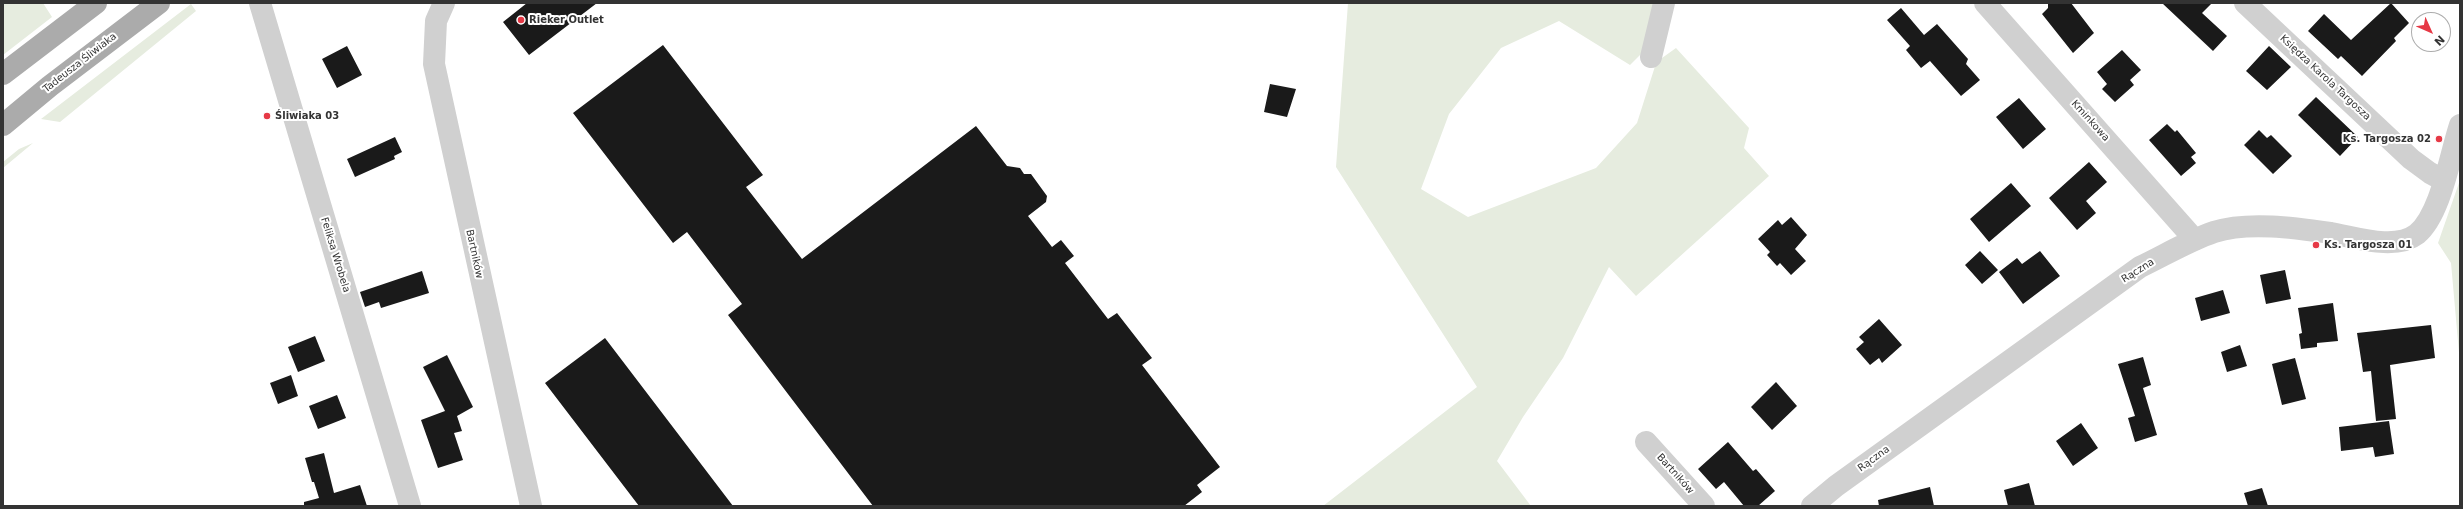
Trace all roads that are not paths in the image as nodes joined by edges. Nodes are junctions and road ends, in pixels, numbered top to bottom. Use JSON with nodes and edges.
{"nodes":[{"id":1,"x":96,"y":3,"type":"edge"},
{"id":2,"x":159,"y":3,"type":"edge"},
{"id":3,"x":260,"y":3,"type":"edge"},
{"id":4,"x":444,"y":3,"type":"edge"},
{"id":5,"x":1664,"y":3,"type":"edge"},
{"id":6,"x":1985,"y":3,"type":"edge"},
{"id":7,"x":2245,"y":3,"type":"edge"},
{"id":8,"x":1651,"y":57,"type":"dead end"},
{"id":9,"x":3,"y":74,"type":"edge"},
{"id":10,"x":3,"y":125,"type":"edge"},
{"id":11,"x":2459,"y":130,"type":"edge"},
{"id":12,"x":2443,"y":180,"type":"junction"},
{"id":13,"x":2195,"y":240,"type":"junction"},
{"id":14,"x":1646,"y":442,"type":"dead end"},
{"id":15,"x":410,"y":506,"type":"edge"},
{"id":16,"x":530,"y":506,"type":"edge"},
{"id":17,"x":1704,"y":506,"type":"edge"},
{"id":18,"x":1812,"y":506,"type":"edge"}],
"edges":[{"from":1,"to":9,"type":"main road"},
{"from":2,"to":10,"type":"main road","name":"Tadeusza Śliwiaka"},
{"from":3,"to":15,"type":"street","name":"Feliksa Wrobela"},
{"from":4,"to":16,"type":"street","name":"Bartników"},
{"from":5,"to":8,"type":"street"},
{"from":6,"to":13,"type":"street","name":"Kminkowa"},
{"from":7,"to":12,"type":"street","name":"Księdza Karola Targosza"},
{"from":11,"to":12,"type":"street","name":"Rączna"},
{"from":12,"to":13,"type":"street","name":"Rączna"},
{"from":13,"to":18,"type":"street","name":"Rączna"},
{"from":14,"to":17,"type":"street","name":"Bartników"}]}
